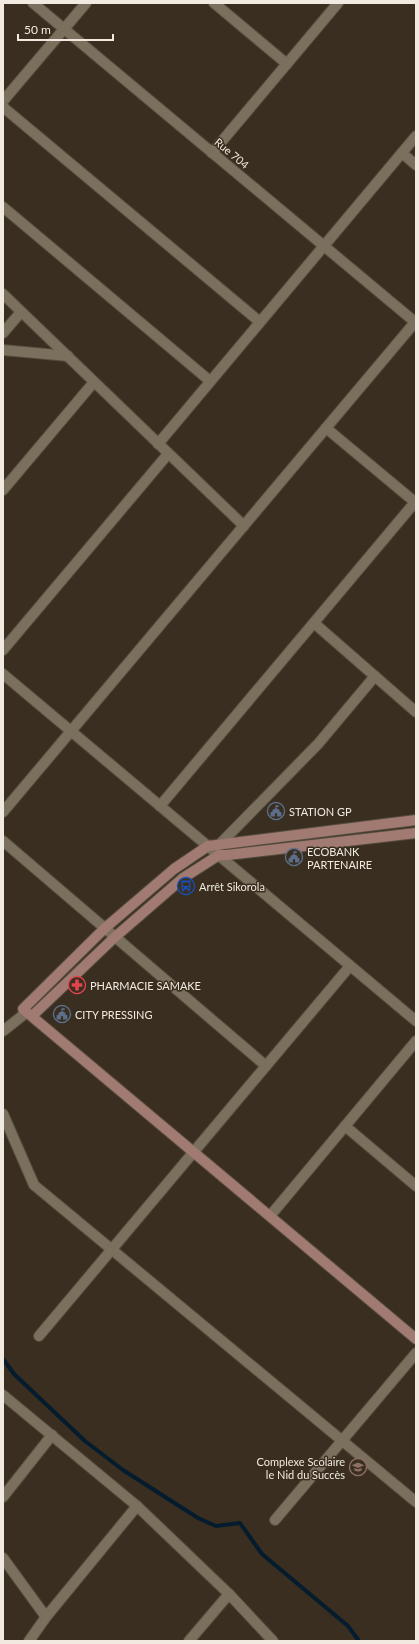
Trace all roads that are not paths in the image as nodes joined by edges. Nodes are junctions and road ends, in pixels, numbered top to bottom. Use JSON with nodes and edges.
{"nodes":[{"id":1,"x":33,"y":3,"type":"edge"},
{"id":2,"x":86,"y":3,"type":"edge"},
{"id":3,"x":214,"y":3,"type":"edge"},
{"id":4,"x":338,"y":3,"type":"edge"},
{"id":5,"x":64,"y":29,"type":"junction"},
{"id":6,"x":287,"y":64,"type":"junction"},
{"id":7,"x":3,"y":102,"type":"edge"},
{"id":8,"x":3,"y":107,"type":"edge"},
{"id":9,"x":416,"y":136,"type":"edge"},
{"id":10,"x":212,"y":153,"type":"junction"},
{"id":11,"x":402,"y":153,"type":"junction"},
{"id":12,"x":416,"y":164,"type":"edge"},
{"id":13,"x":3,"y":207,"type":"edge"},
{"id":14,"x":324,"y":246,"type":"junction"},
{"id":15,"x":3,"y":294,"type":"edge"},
{"id":16,"x":21,"y":312,"type":"junction"},
{"id":17,"x":416,"y":321,"type":"edge"},
{"id":18,"x":260,"y":322,"type":"junction"},
{"id":19,"x":3,"y":333,"type":"edge"},
{"id":20,"x":3,"y":350,"type":"edge"},
{"id":21,"x":68,"y":356,"type":"junction"},
{"id":22,"x":210,"y":381,"type":"junction"},
{"id":23,"x":94,"y":382,"type":"junction"},
{"id":24,"x":326,"y":428,"type":"junction"},
{"id":25,"x":158,"y":444,"type":"junction"},
{"id":26,"x":168,"y":454,"type":"junction"},
{"id":27,"x":3,"y":490,"type":"edge"},
{"id":28,"x":416,"y":502,"type":"edge"},
{"id":29,"x":244,"y":526,"type":"junction"},
{"id":30,"x":314,"y":623,"type":"junction"},
{"id":31,"x":3,"y":650,"type":"edge"},
{"id":32,"x":3,"y":674,"type":"edge"},
{"id":33,"x":375,"y":676,"type":"junction"},
{"id":34,"x":416,"y":712,"type":"edge"},
{"id":35,"x":71,"y":731,"type":"junction"},
{"id":36,"x":160,"y":806,"type":"junction"},
{"id":37,"x":3,"y":812,"type":"edge"},
{"id":38,"x":412,"y":820,"type":"edge"},
{"id":39,"x":416,"y":828,"type":"edge"},
{"id":40,"x":416,"y":833,"type":"edge"},
{"id":41,"x":3,"y":840,"type":"edge"},
{"id":42,"x":215,"y":849,"type":"junction"},
{"id":43,"x":105,"y":928,"type":"junction"},
{"id":44,"x":115,"y":937,"type":"junction"},
{"id":45,"x":350,"y":966,"type":"junction"},
{"id":46,"x":28,"y":1012,"type":"junction"},
{"id":47,"x":416,"y":1021,"type":"edge"},
{"id":48,"x":3,"y":1031,"type":"edge"},
{"id":49,"x":416,"y":1041,"type":"edge"},
{"id":50,"x":266,"y":1066,"type":"junction"},
{"id":51,"x":3,"y":1114,"type":"edge"},
{"id":52,"x":345,"y":1126,"type":"junction"},
{"id":53,"x":194,"y":1152,"type":"junction"},
{"id":54,"x":416,"y":1186,"type":"edge"},
{"id":55,"x":270,"y":1216,"type":"junction"},
{"id":56,"x":112,"y":1250,"type":"junction"},
{"id":57,"x":39,"y":1336,"type":"dead end"},
{"id":58,"x":416,"y":1339,"type":"edge"},
{"id":59,"x":416,"y":1353,"type":"edge"},
{"id":60,"x":3,"y":1395,"type":"edge"},
{"id":61,"x":52,"y":1435,"type":"junction"},
{"id":62,"x":342,"y":1440,"type":"junction"},
{"id":63,"x":6,"y":1486,"type":"edge"},
{"id":64,"x":3,"y":1497,"type":"edge"},
{"id":65,"x":416,"y":1502,"type":"edge"},
{"id":66,"x":137,"y":1506,"type":"junction"},
{"id":67,"x":275,"y":1520,"type":"dead end"},
{"id":68,"x":3,"y":1558,"type":"edge"},
{"id":69,"x":229,"y":1594,"type":"junction"},
{"id":70,"x":46,"y":1618,"type":"junction"},
{"id":71,"x":29,"y":1641,"type":"edge"},
{"id":72,"x":189,"y":1641,"type":"edge"},
{"id":73,"x":273,"y":1641,"type":"edge"}],
"edges":[{"from":1,"to":5,"type":"street","name":"Rue 704"},
{"from":2,"to":5,"type":"street"},
{"from":3,"to":6,"type":"street"},
{"from":4,"to":6,"type":"street"},
{"from":5,"to":7,"type":"street"},
{"from":5,"to":10,"type":"street","name":"Rue 704"},
{"from":6,"to":10,"type":"street"},
{"from":8,"to":18,"type":"street"},
{"from":9,"to":11,"type":"street"},
{"from":10,"to":14,"type":"street","name":"Rue 704"},
{"from":11,"to":12,"type":"street"},
{"from":11,"to":14,"type":"street"},
{"from":13,"to":22,"type":"street"},
{"from":14,"to":17,"type":"street","name":"Rue 704"},
{"from":14,"to":18,"type":"street"},
{"from":15,"to":16,"type":"street"},
{"from":16,"to":19,"type":"street"},
{"from":16,"to":21,"type":"street"},
{"from":17,"to":24,"type":"street"},
{"from":18,"to":22,"type":"street"},
{"from":20,"to":21,"type":"street"},
{"from":21,"to":23,"type":"street"},
{"from":22,"to":25,"type":"street"},
{"from":23,"to":25,"type":"street"},
{"from":23,"to":27,"type":"street"},
{"from":24,"to":28,"type":"street"},
{"from":24,"to":29,"type":"street"},
{"from":25,"to":26,"type":"street"},
{"from":26,"to":29,"type":"street"},
{"from":26,"to":31,"type":"street"},
{"from":28,"to":30,"type":"street"},
{"from":29,"to":35,"type":"street"},
{"from":30,"to":33,"type":"street"},
{"from":30,"to":36,"type":"street"},
{"from":32,"to":35,"type":"street"},
{"from":33,"to":34,"type":"street"},
{"from":33,"to":42,"type":"street"},
{"from":35,"to":36,"type":"street"},
{"from":35,"to":37,"type":"street"},
{"from":36,"to":42,"type":"street"},
{"from":38,"to":39,"type":"street"},
{"from":38,"to":42,"type":"main road"},
{"from":40,"to":42,"type":"main road"},
{"from":41,"to":43,"type":"street"},
{"from":42,"to":43,"type":"main road"},
{"from":42,"to":44,"type":"main road"},
{"from":42,"to":45,"type":"street"},
{"from":43,"to":44,"type":"street"},
{"from":43,"to":46,"type":"main road"},
{"from":44,"to":46,"type":"main road"},
{"from":44,"to":50,"type":"street"},
{"from":45,"to":47,"type":"street"},
{"from":45,"to":50,"type":"street"},
{"from":46,"to":48,"type":"street"},
{"from":46,"to":53,"type":"main road"},
{"from":49,"to":52,"type":"street"},
{"from":50,"to":53,"type":"street"},
{"from":51,"to":56,"type":"street"},
{"from":52,"to":54,"type":"street"},
{"from":52,"to":55,"type":"street"},
{"from":53,"to":55,"type":"main road"},
{"from":53,"to":56,"type":"street"},
{"from":55,"to":58,"type":"main road"},
{"from":56,"to":57,"type":"street"},
{"from":56,"to":62,"type":"street"},
{"from":59,"to":62,"type":"street"},
{"from":60,"to":61,"type":"street"},
{"from":61,"to":63,"type":"street"},
{"from":61,"to":66,"type":"street"},
{"from":62,"to":65,"type":"street"},
{"from":62,"to":67,"type":"street"},
{"from":63,"to":64,"type":"street"},
{"from":66,"to":69,"type":"street"},
{"from":66,"to":70,"type":"street"},
{"from":68,"to":70,"type":"street"},
{"from":69,"to":72,"type":"street"},
{"from":69,"to":73,"type":"street"},
{"from":70,"to":71,"type":"street"}]}
